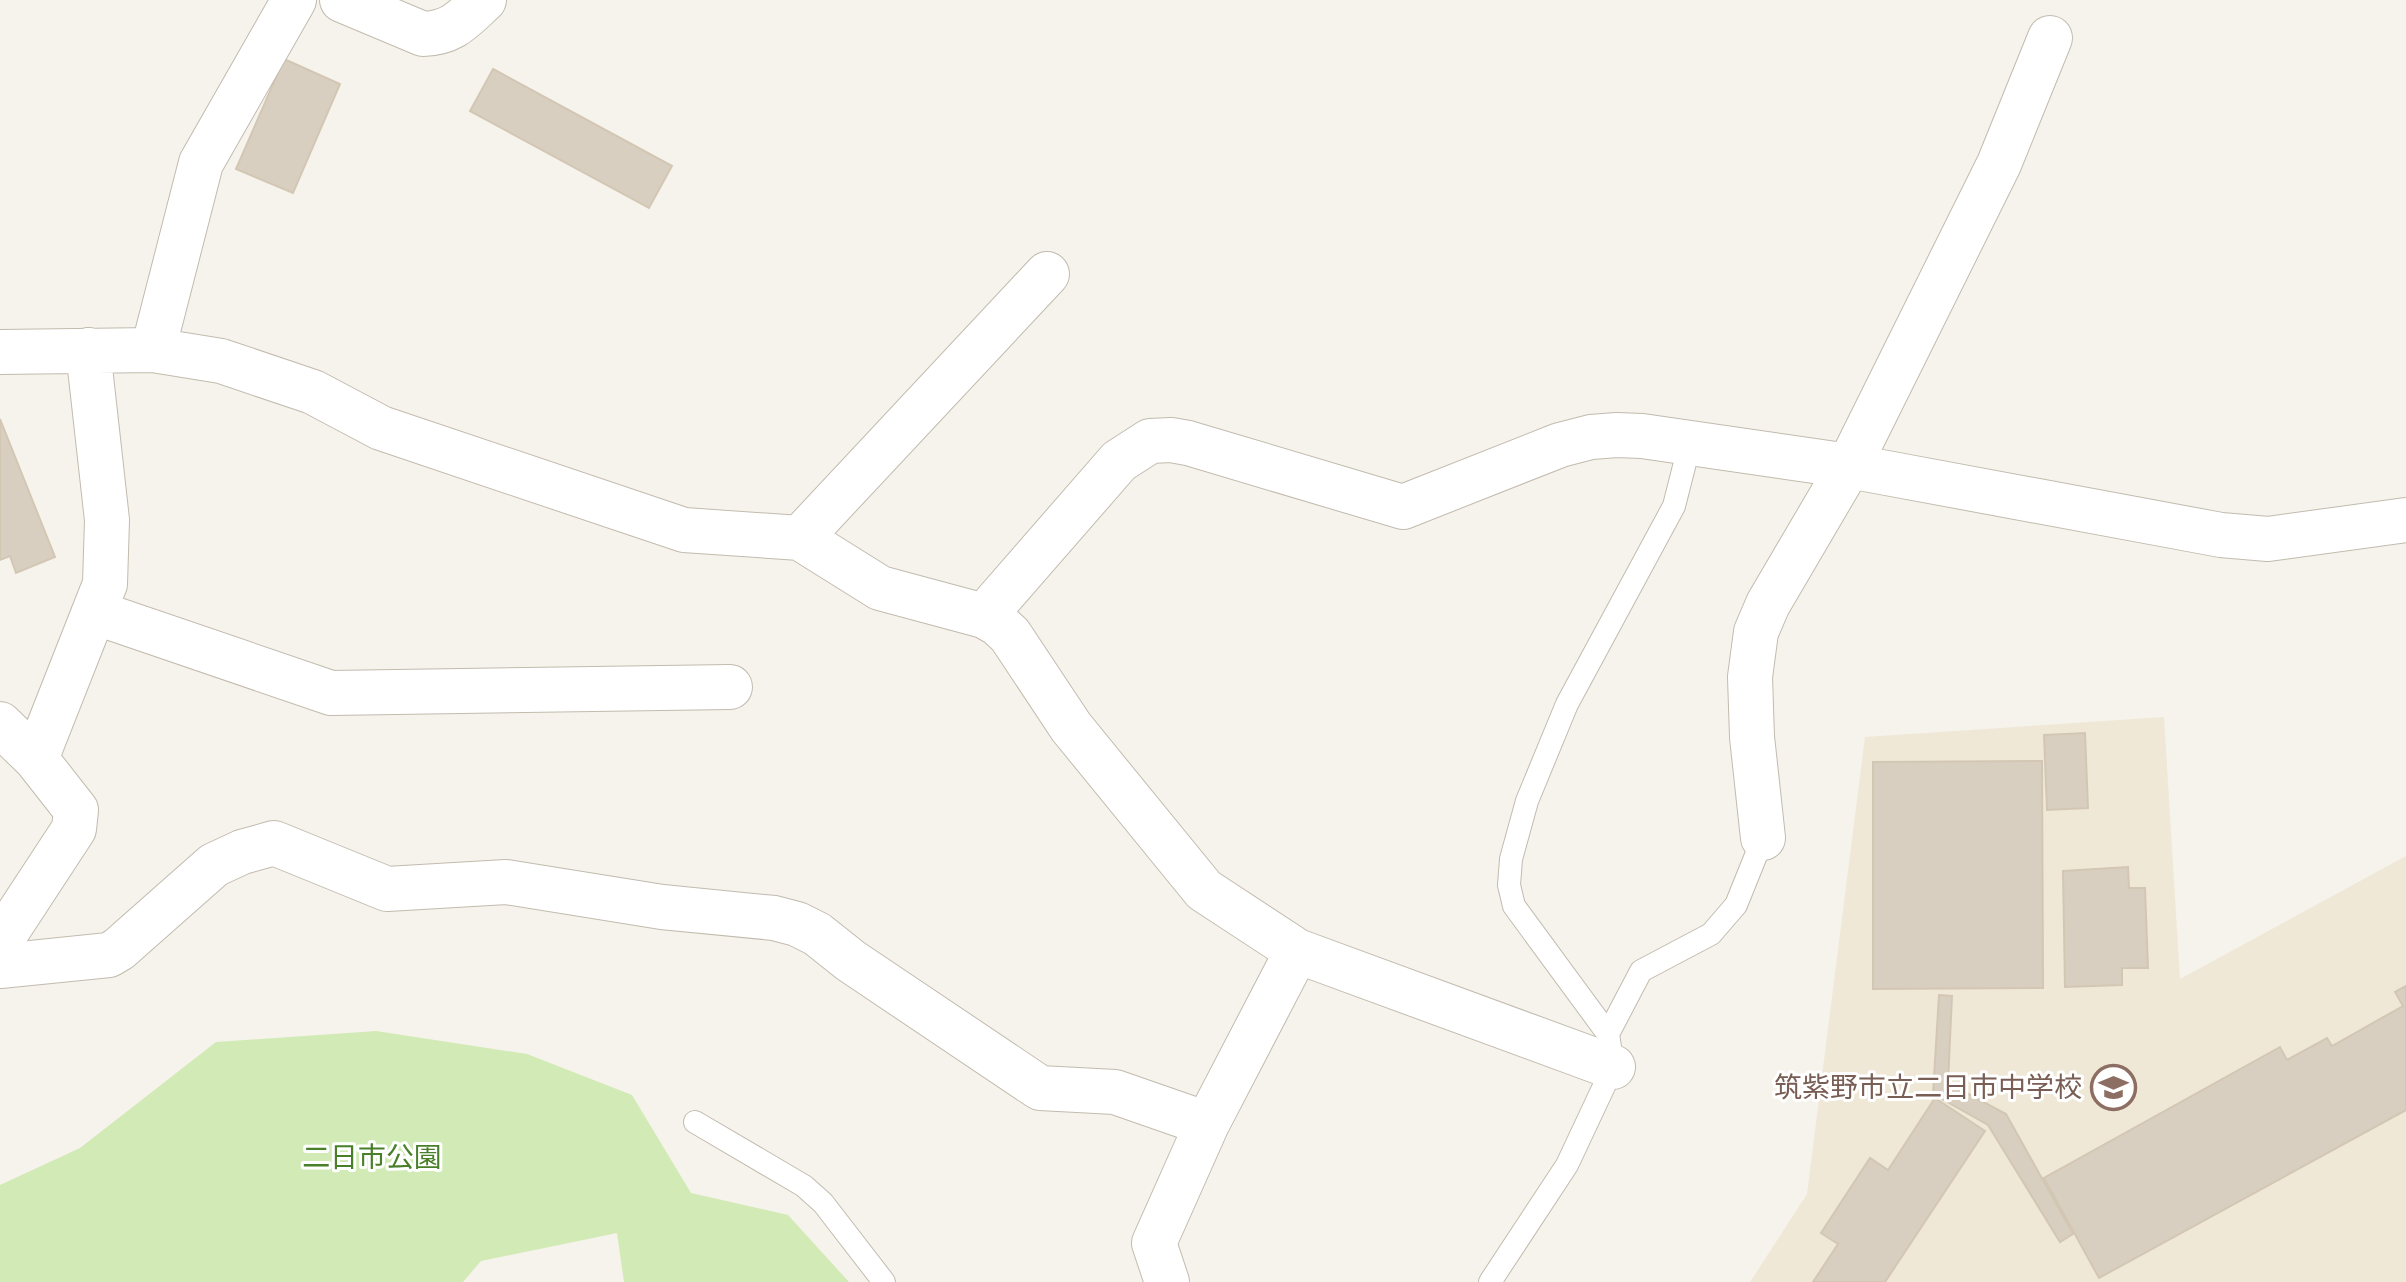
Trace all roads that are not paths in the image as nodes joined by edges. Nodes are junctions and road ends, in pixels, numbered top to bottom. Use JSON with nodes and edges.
{"nodes":[{"id":1,"x":294,"y":0,"type":"edge"},
{"id":2,"x":342,"y":0,"type":"edge"},
{"id":3,"x":484,"y":0,"type":"edge"},
{"id":4,"x":2050,"y":38,"type":"dead end"},
{"id":5,"x":1047,"y":274,"type":"dead end"},
{"id":6,"x":88,"y":350,"type":"junction"},
{"id":7,"x":153,"y":350,"type":"junction"},
{"id":8,"x":0,"y":352,"type":"edge"},
{"id":9,"x":1690,"y":443,"type":"junction"},
{"id":10,"x":1849,"y":466,"type":"junction"},
{"id":11,"x":2406,"y":520,"type":"edge"},
{"id":12,"x":800,"y":538,"type":"junction"},
{"id":13,"x":94,"y":612,"type":"junction"},
{"id":14,"x":984,"y":616,"type":"junction"},
{"id":15,"x":730,"y":687,"type":"dead end"},
{"id":16,"x":0,"y":724,"type":"edge"},
{"id":17,"x":36,"y":759,"type":"junction"},
{"id":18,"x":1763,"y":838,"type":"joint"},
{"id":19,"x":0,"y":942,"type":"edge"},
{"id":20,"x":1297,"y":951,"type":"junction"},
{"id":21,"x":0,"y":966,"type":"edge"},
{"id":22,"x":1611,"y":1050,"type":"junction"},
{"id":23,"x":695,"y":1122,"type":"dead end"},
{"id":24,"x":1207,"y":1124,"type":"junction"},
{"id":25,"x":884,"y":1282,"type":"edge"},
{"id":26,"x":1167,"y":1282,"type":"edge"},
{"id":27,"x":1490,"y":1282,"type":"edge"}],
"edges":[{"from":1,"to":7,"type":"street"},
{"from":2,"to":3,"type":"street"},
{"from":4,"to":10,"type":"street"},
{"from":5,"to":12,"type":"street"},
{"from":6,"to":7,"type":"street"},
{"from":6,"to":8,"type":"street"},
{"from":6,"to":13,"type":"street"},
{"from":7,"to":12,"type":"street"},
{"from":9,"to":10,"type":"street"},
{"from":9,"to":14,"type":"street"},
{"from":9,"to":22,"type":"lane"},
{"from":10,"to":11,"type":"street"},
{"from":10,"to":18,"type":"street"},
{"from":12,"to":14,"type":"street"},
{"from":13,"to":15,"type":"street"},
{"from":13,"to":17,"type":"street"},
{"from":14,"to":20,"type":"street"},
{"from":16,"to":17,"type":"street"},
{"from":17,"to":19,"type":"street"},
{"from":18,"to":22,"type":"lane"},
{"from":20,"to":22,"type":"street"},
{"from":20,"to":24,"type":"street"},
{"from":21,"to":24,"type":"street"},
{"from":22,"to":27,"type":"lane"},
{"from":23,"to":25,"type":"lane"},
{"from":24,"to":26,"type":"street"}]}
